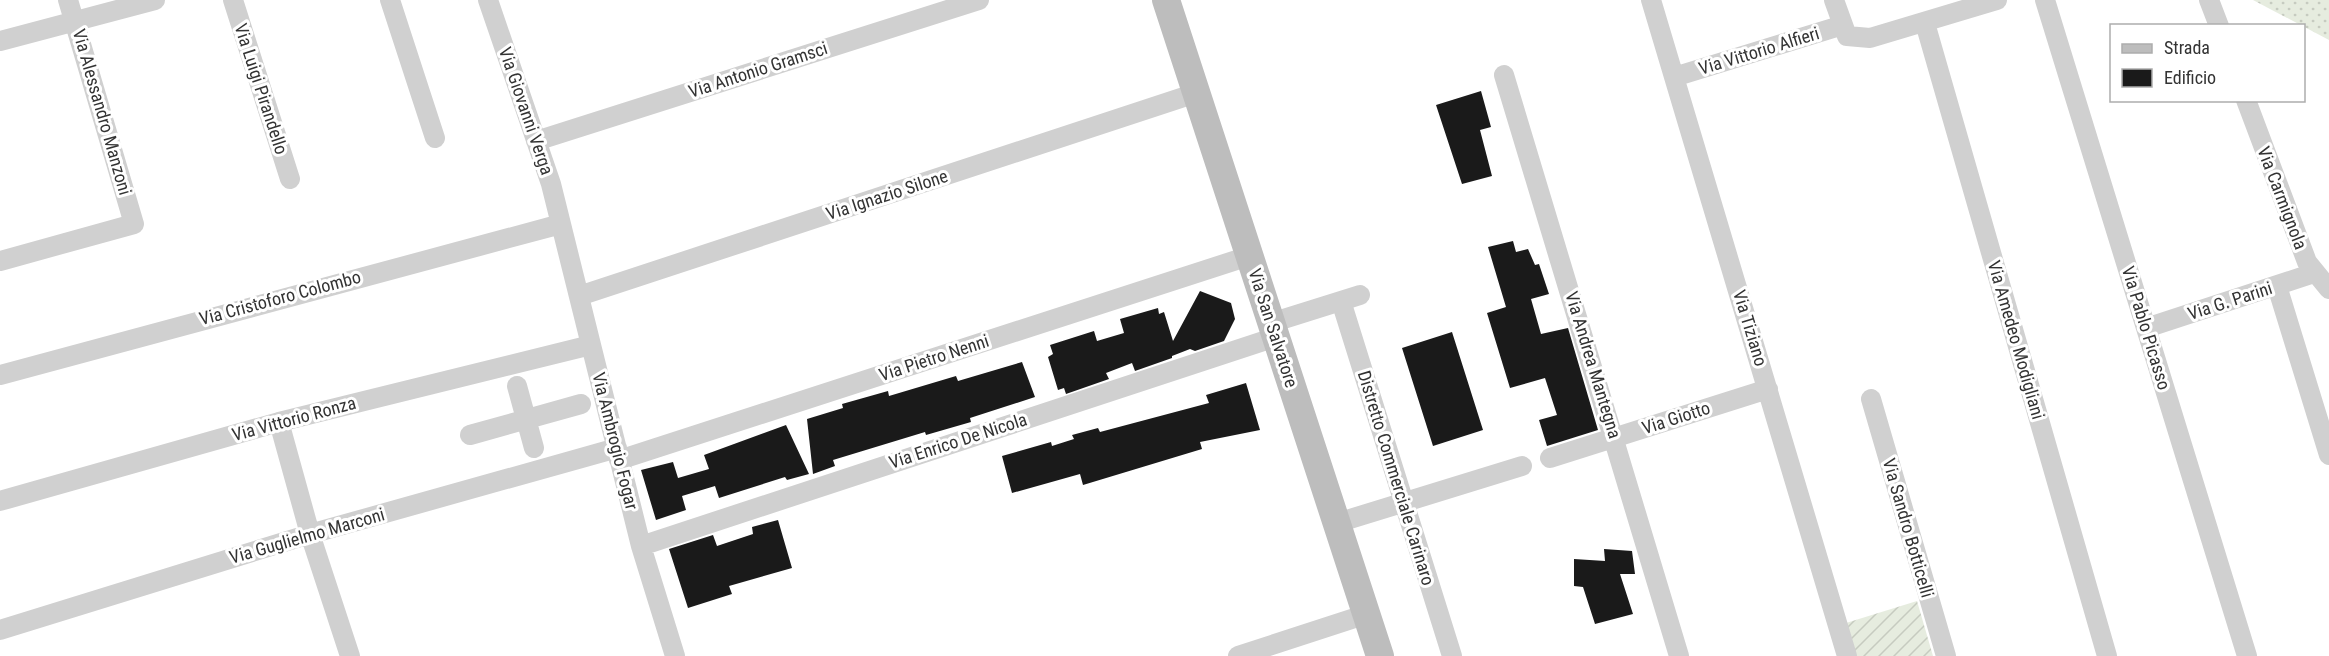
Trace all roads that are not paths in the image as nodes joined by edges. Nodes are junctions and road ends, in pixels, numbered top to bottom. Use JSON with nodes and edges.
{"nodes":[{"id":1,"x":68,"y":0,"type":"edge"},
{"id":2,"x":155,"y":0,"type":"edge"},
{"id":3,"x":233,"y":0,"type":"edge"},
{"id":4,"x":390,"y":0,"type":"edge"},
{"id":5,"x":488,"y":0,"type":"edge"},
{"id":6,"x":979,"y":0,"type":"edge"},
{"id":7,"x":1166,"y":0,"type":"edge"},
{"id":8,"x":1651,"y":0,"type":"edge"},
{"id":9,"x":1834,"y":0,"type":"edge"},
{"id":10,"x":1997,"y":0,"type":"edge"},
{"id":11,"x":2045,"y":0,"type":"edge"},
{"id":12,"x":2209,"y":0,"type":"edge"},
{"id":13,"x":75,"y":21,"type":"junction"},
{"id":14,"x":1925,"y":23,"type":"junction"},
{"id":15,"x":2218,"y":24,"type":"edge"},
{"id":16,"x":1844,"y":25,"type":"junction"},
{"id":17,"x":0,"y":41,"type":"edge"},
{"id":18,"x":1504,"y":75,"type":"dead end"},
{"id":19,"x":1674,"y":77,"type":"junction"},
{"id":20,"x":1196,"y":93,"type":"junction"},
{"id":21,"x":2247,"y":102,"type":"edge"},
{"id":22,"x":435,"y":138,"type":"dead end"},
{"id":23,"x":536,"y":141,"type":"junction"},
{"id":24,"x":290,"y":179,"type":"dead end"},
{"id":25,"x":561,"y":224,"type":"junction"},
{"id":26,"x":1249,"y":256,"type":"junction"},
{"id":27,"x":0,"y":261,"type":"edge"},
{"id":28,"x":2314,"y":273,"type":"junction"},
{"id":29,"x":2277,"y":286,"type":"junction"},
{"id":30,"x":2329,"y":289,"type":"edge"},
{"id":31,"x":1360,"y":295,"type":"dead end"},
{"id":32,"x":579,"y":296,"type":"junction"},
{"id":33,"x":1341,"y":301,"type":"junction"},
{"id":34,"x":2146,"y":328,"type":"junction"},
{"id":35,"x":1274,"y":330,"type":"junction"},
{"id":36,"x":591,"y":345,"type":"junction"},
{"id":37,"x":0,"y":375,"type":"edge"},
{"id":38,"x":517,"y":386,"type":"dead end"},
{"id":39,"x":1768,"y":389,"type":"junction"},
{"id":40,"x":1871,"y":399,"type":"dead end"},
{"id":41,"x":581,"y":404,"type":"dead end"},
{"id":42,"x":526,"y":419,"type":"junction"},
{"id":43,"x":279,"y":422,"type":"junction"},
{"id":44,"x":470,"y":435,"type":"dead end"},
{"id":45,"x":1615,"y":438,"type":"junction"},
{"id":46,"x":534,"y":448,"type":"dead end"},
{"id":47,"x":618,"y":454,"type":"junction"},
{"id":48,"x":2329,"y":455,"type":"edge"},
{"id":49,"x":1550,"y":458,"type":"dead end"},
{"id":50,"x":1522,"y":466,"type":"dead end"},
{"id":51,"x":0,"y":501,"type":"edge"},
{"id":52,"x":1404,"y":501,"type":"junction"},
{"id":53,"x":1337,"y":523,"type":"junction"},
{"id":54,"x":310,"y":534,"type":"junction"},
{"id":55,"x":640,"y":546,"type":"junction"},
{"id":56,"x":1367,"y":614,"type":"junction"},
{"id":57,"x":0,"y":630,"type":"edge"},
{"id":58,"x":350,"y":656,"type":"edge"},
{"id":59,"x":675,"y":656,"type":"edge"},
{"id":60,"x":1239,"y":656,"type":"edge"},
{"id":61,"x":1380,"y":656,"type":"edge"},
{"id":62,"x":1452,"y":656,"type":"edge"},
{"id":63,"x":1679,"y":656,"type":"edge"},
{"id":64,"x":1847,"y":656,"type":"edge"},
{"id":65,"x":1946,"y":656,"type":"edge"},
{"id":66,"x":2107,"y":656,"type":"edge"},
{"id":67,"x":2247,"y":656,"type":"edge"}],
"edges":[{"from":1,"to":13,"type":"street","name":"Via Alessandro Manzoni"},
{"from":2,"to":13,"type":"street"},
{"from":3,"to":24,"type":"street","name":"Via Luigi Pirandello"},
{"from":4,"to":22,"type":"street"},
{"from":5,"to":23,"type":"street","name":"Via Giovanni Verga"},
{"from":6,"to":23,"type":"street","name":"Via Antonio Gramsci"},
{"from":7,"to":20,"type":"street","name":"Via San Salvatore"},
{"from":8,"to":19,"type":"street","name":"Via Tiziano"},
{"from":9,"to":16,"type":"street"},
{"from":10,"to":14,"type":"street"},
{"from":11,"to":34,"type":"street","name":"Via Pablo Picasso"},
{"from":12,"to":15,"type":"street"},
{"from":13,"to":17,"type":"street"},
{"from":13,"to":27,"type":"street","name":"Via Alessandro Manzoni"},
{"from":14,"to":16,"type":"street"},
{"from":14,"to":66,"type":"street","name":"Via Amedeo Modigliani"},
{"from":16,"to":19,"type":"street","name":"Via Vittorio Alfieri"},
{"from":18,"to":45,"type":"street","name":"Via Andrea Mantegna"},
{"from":19,"to":39,"type":"street","name":"Via Tiziano"},
{"from":20,"to":26,"type":"street","name":"Via San Salvatore"},
{"from":20,"to":32,"type":"street","name":"Via Ignazio Silone"},
{"from":21,"to":28,"type":"street","name":"Via Carmignola"},
{"from":23,"to":25,"type":"street","name":"Via Giovanni Verga"},
{"from":25,"to":32,"type":"street","name":"Via Ambrogio Fogar"},
{"from":25,"to":37,"type":"street","name":"Via Cristoforo Colombo"},
{"from":26,"to":35,"type":"street","name":"Via San Salvatore"},
{"from":26,"to":47,"type":"street","name":"Via Pietro Nenni"},
{"from":28,"to":29,"type":"street","name":"Via G. Parini"},
{"from":28,"to":30,"type":"street","name":"Via Carmignola"},
{"from":29,"to":34,"type":"street","name":"Via G. Parini"},
{"from":29,"to":48,"type":"street"},
{"from":31,"to":33,"type":"street","name":"Via Enrico De Nicola"},
{"from":32,"to":36,"type":"street","name":"Via Ambrogio Fogar"},
{"from":33,"to":35,"type":"street","name":"Via Enrico De Nicola"},
{"from":33,"to":52,"type":"street","name":"Distretto Commerciale Carinaro"},
{"from":34,"to":67,"type":"street","name":"Via Pablo Picasso"},
{"from":35,"to":53,"type":"street","name":"Via San Salvatore"},
{"from":35,"to":55,"type":"street","name":"Via Enrico De Nicola"},
{"from":36,"to":43,"type":"street","name":"Via Vittorio Ronza"},
{"from":36,"to":47,"type":"street","name":"Via Ambrogio Fogar"},
{"from":38,"to":42,"type":"street"},
{"from":39,"to":45,"type":"street","name":"Via Giotto"},
{"from":39,"to":64,"type":"street","name":"Via Tiziano"},
{"from":40,"to":65,"type":"street","name":"Via Sandro Botticelli"},
{"from":41,"to":42,"type":"street"},
{"from":42,"to":44,"type":"street"},
{"from":42,"to":46,"type":"street"},
{"from":43,"to":51,"type":"street","name":"Via Vittorio Ronza"},
{"from":43,"to":54,"type":"street"},
{"from":45,"to":49,"type":"street","name":"Via Giotto"},
{"from":45,"to":63,"type":"street","name":"Via Andrea Mantegna"},
{"from":47,"to":54,"type":"street","name":"Via Guglielmo Marconi"},
{"from":47,"to":55,"type":"street","name":"Via Ambrogio Fogar"},
{"from":50,"to":52,"type":"street"},
{"from":52,"to":53,"type":"street"},
{"from":52,"to":62,"type":"street","name":"Distretto Commerciale Carinaro"},
{"from":53,"to":56,"type":"street","name":"Via San Salvatore"},
{"from":54,"to":57,"type":"street","name":"Via Guglielmo Marconi"},
{"from":54,"to":58,"type":"street"},
{"from":55,"to":59,"type":"street","name":"Via Ambrogio Fogar"},
{"from":56,"to":60,"type":"street"},
{"from":56,"to":61,"type":"street","name":"Via San Salvatore"}]}
